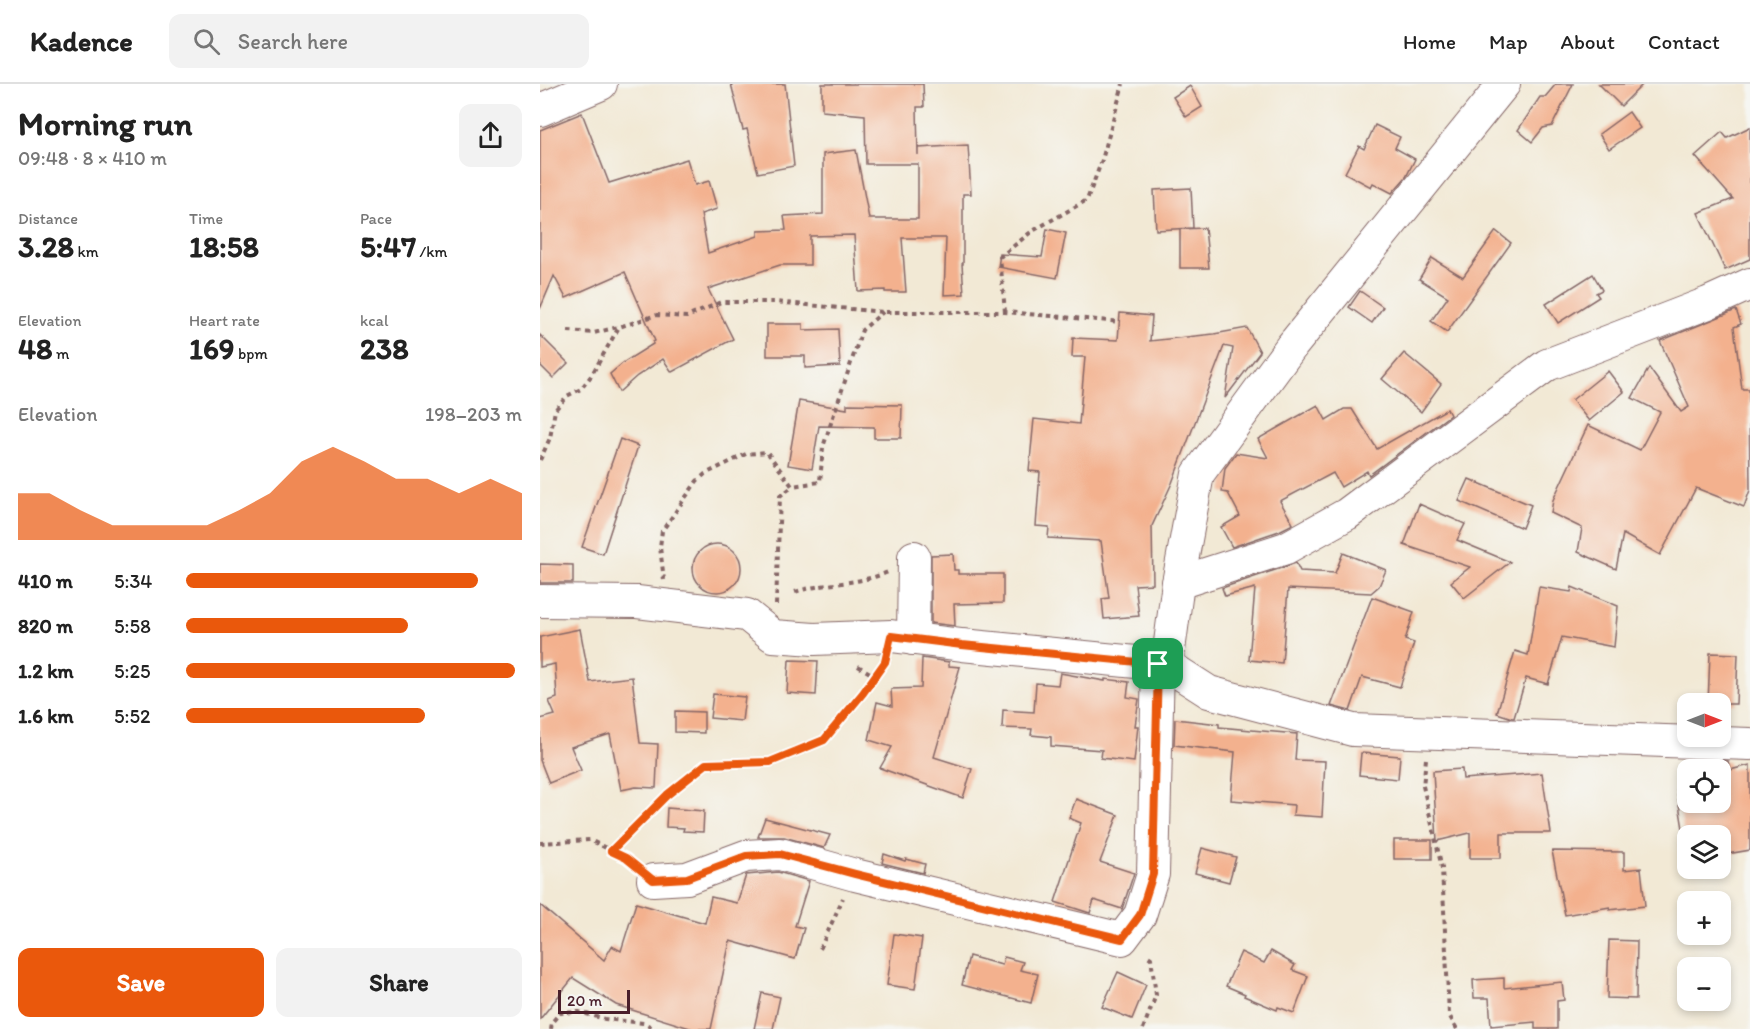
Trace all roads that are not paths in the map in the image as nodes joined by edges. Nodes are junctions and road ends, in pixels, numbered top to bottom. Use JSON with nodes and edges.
{"nodes":[{"id":1,"x":601,"y":84,"type":"edge"},
{"id":2,"x":1504,"y":84,"type":"edge"},
{"id":3,"x":540,"y":110,"type":"edge"},
{"id":4,"x":1750,"y":284,"type":"edge"},
{"id":5,"x":914,"y":557,"type":"road end"},
{"id":6,"x":1178,"y":583,"type":"junction"},
{"id":7,"x":540,"y":601,"type":"edge"},
{"id":8,"x":902,"y":637,"type":"junction"},
{"id":9,"x":1162,"y":664,"type":"junction"},
{"id":10,"x":1750,"y":744,"type":"edge"},
{"id":11,"x":653,"y":880,"type":"road end"}],
"edges":[{"from":1,"to":3,"type":"street"},
{"from":2,"to":6,"type":"street"},
{"from":4,"to":6,"type":"street"},
{"from":5,"to":8,"type":"street"},
{"from":6,"to":9,"type":"street"},
{"from":7,"to":8,"type":"street"},
{"from":8,"to":9,"type":"street"},
{"from":9,"to":10,"type":"street"},
{"from":9,"to":11,"type":"street"}]}
